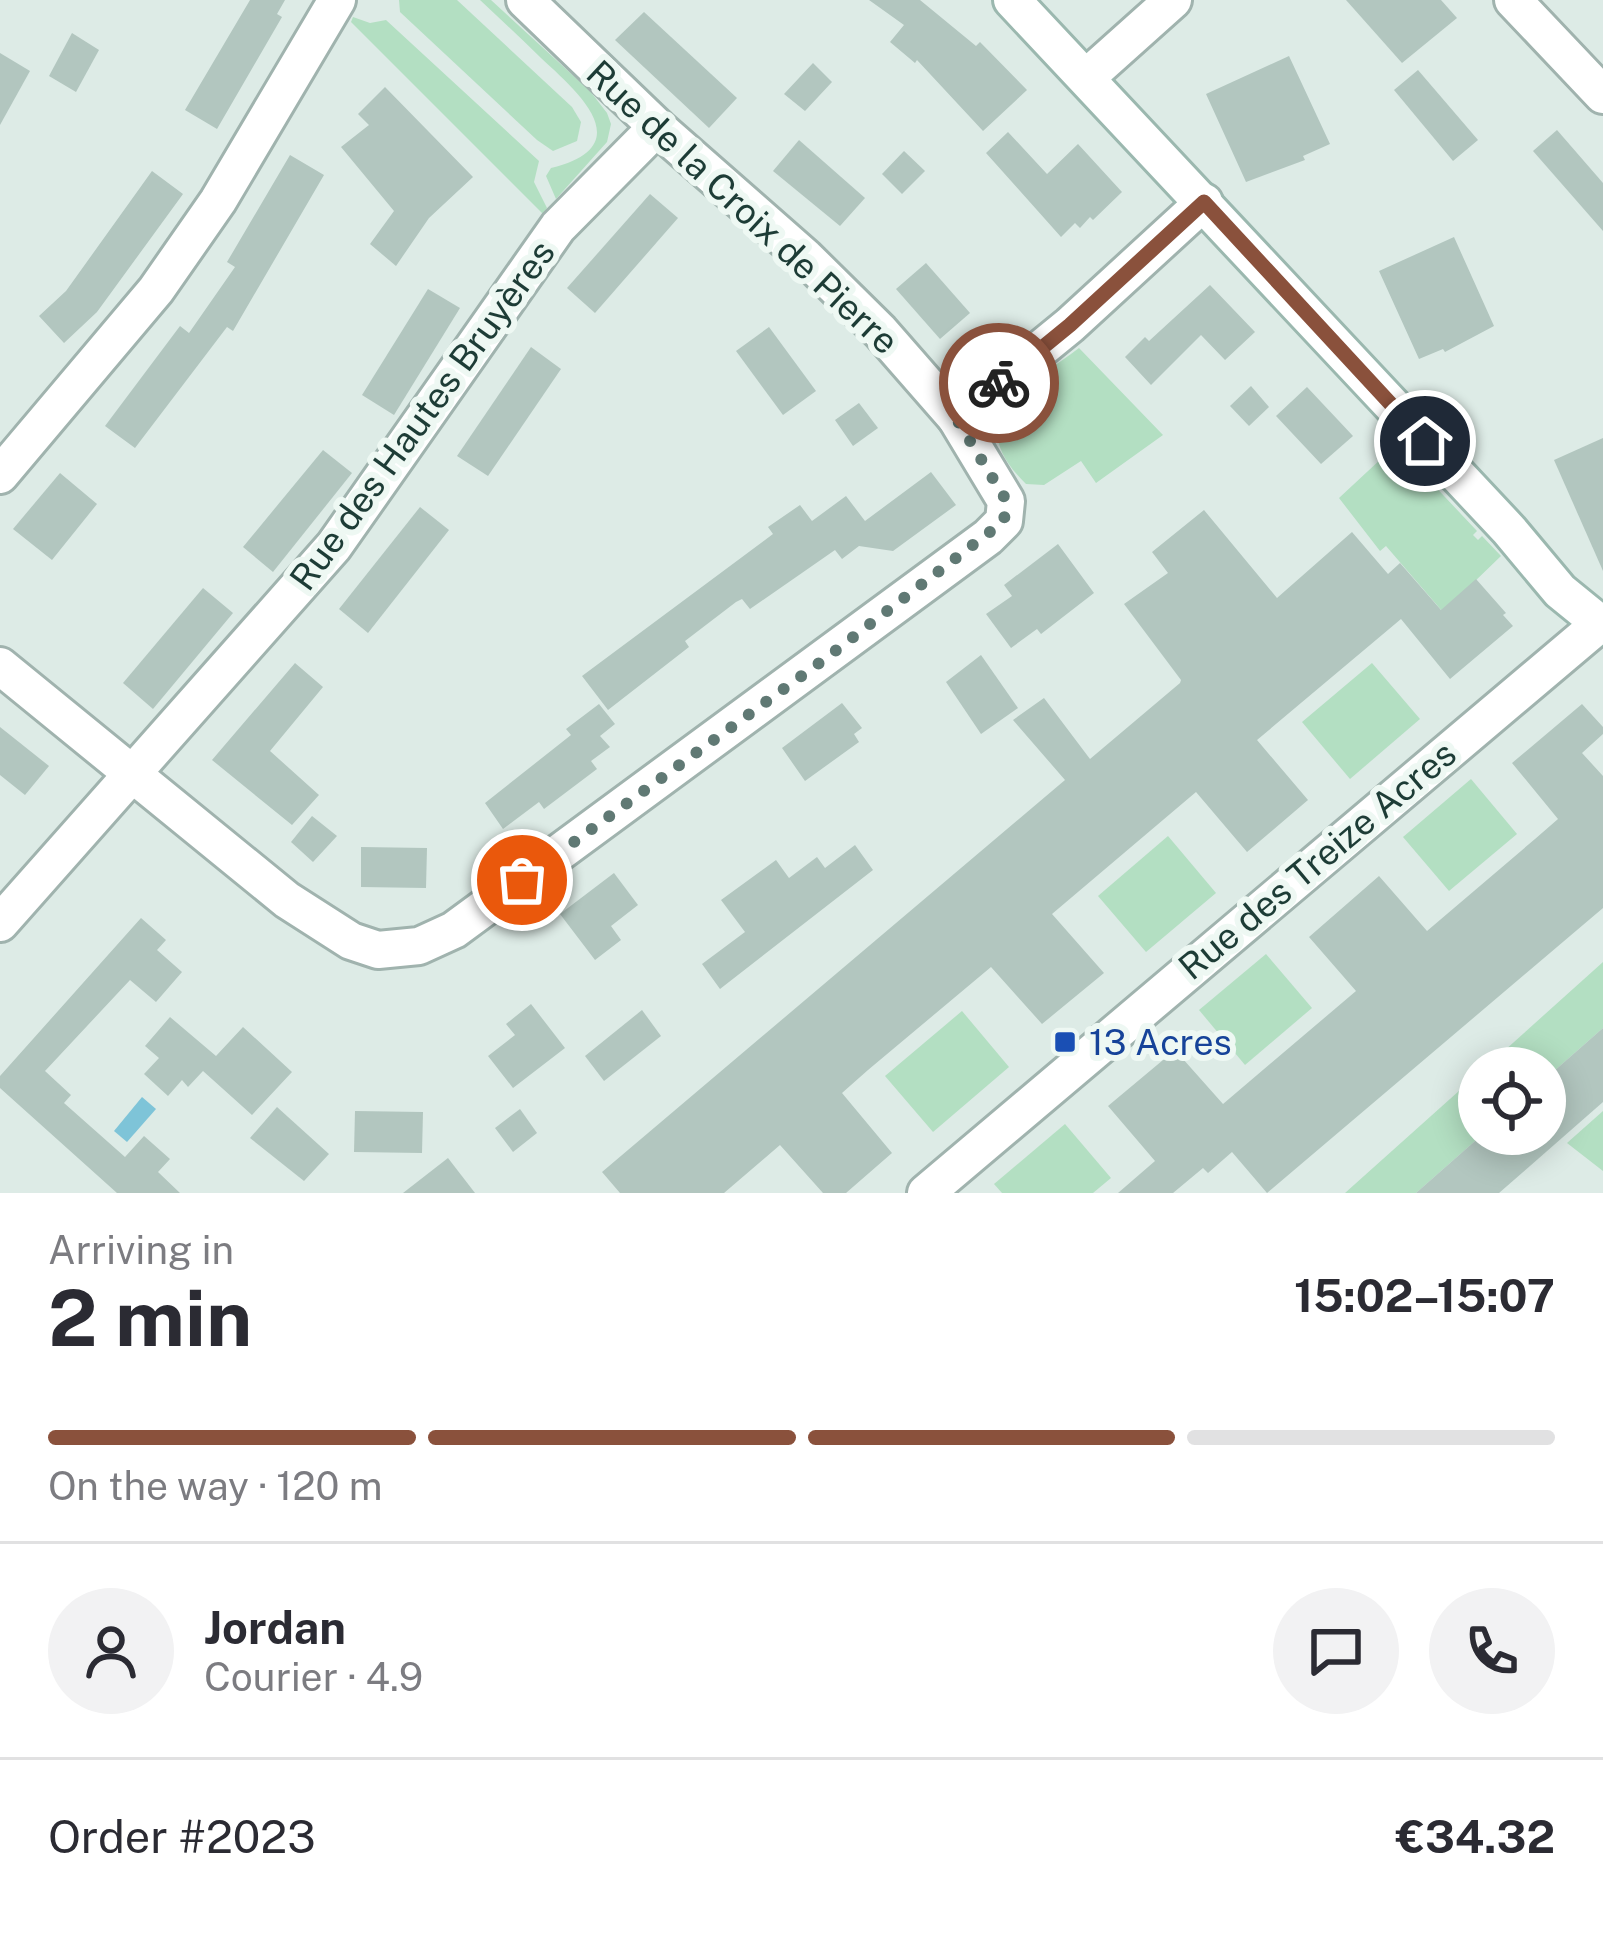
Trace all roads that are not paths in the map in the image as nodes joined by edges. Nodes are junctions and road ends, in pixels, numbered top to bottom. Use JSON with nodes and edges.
{"nodes":[{"id":1,"x":337,"y":0,"type":"edge"},
{"id":2,"x":524,"y":0,"type":"edge"},
{"id":3,"x":1012,"y":0,"type":"edge"},
{"id":4,"x":1173,"y":0,"type":"edge"},
{"id":5,"x":1513,"y":0,"type":"edge"},
{"id":6,"x":1087,"y":77,"type":"junction"},
{"id":7,"x":1603,"y":94,"type":"edge"},
{"id":8,"x":657,"y":127,"type":"junction"},
{"id":9,"x":1204,"y":202,"type":"junction"},
{"id":10,"x":956,"y":418,"type":"junction"},
{"id":11,"x":11,"y":435,"type":"edge"},
{"id":12,"x":0,"y":476,"type":"edge"},
{"id":13,"x":1602,"y":623,"type":"edge"},
{"id":14,"x":0,"y":666,"type":"edge"},
{"id":15,"x":134,"y":773,"type":"junction"},
{"id":16,"x":0,"y":923,"type":"edge"},
{"id":17,"x":926,"y":1193,"type":"edge"}],
"edges":[{"from":1,"to":11,"type":"street"},
{"from":2,"to":8,"type":"street","name":"Rue de la Croix de Pierre"},
{"from":3,"to":6,"type":"street"},
{"from":4,"to":6,"type":"street"},
{"from":5,"to":7,"type":"street"},
{"from":6,"to":9,"type":"street"},
{"from":8,"to":10,"type":"street","name":"Rue de la Croix de Pierre"},
{"from":8,"to":15,"type":"street","name":"Rue des Hautes Bruyères"},
{"from":9,"to":10,"type":"street"},
{"from":9,"to":13,"type":"street"},
{"from":10,"to":15,"type":"street","name":"Rue de la Croix de Pierre"},
{"from":11,"to":12,"type":"street"},
{"from":13,"to":17,"type":"street","name":"Rue des Treize Acres"},
{"from":14,"to":15,"type":"street","name":"Rue de la Croix de Pierre"},
{"from":15,"to":16,"type":"street","name":"Rue des Hautes Bruyères"}]}
